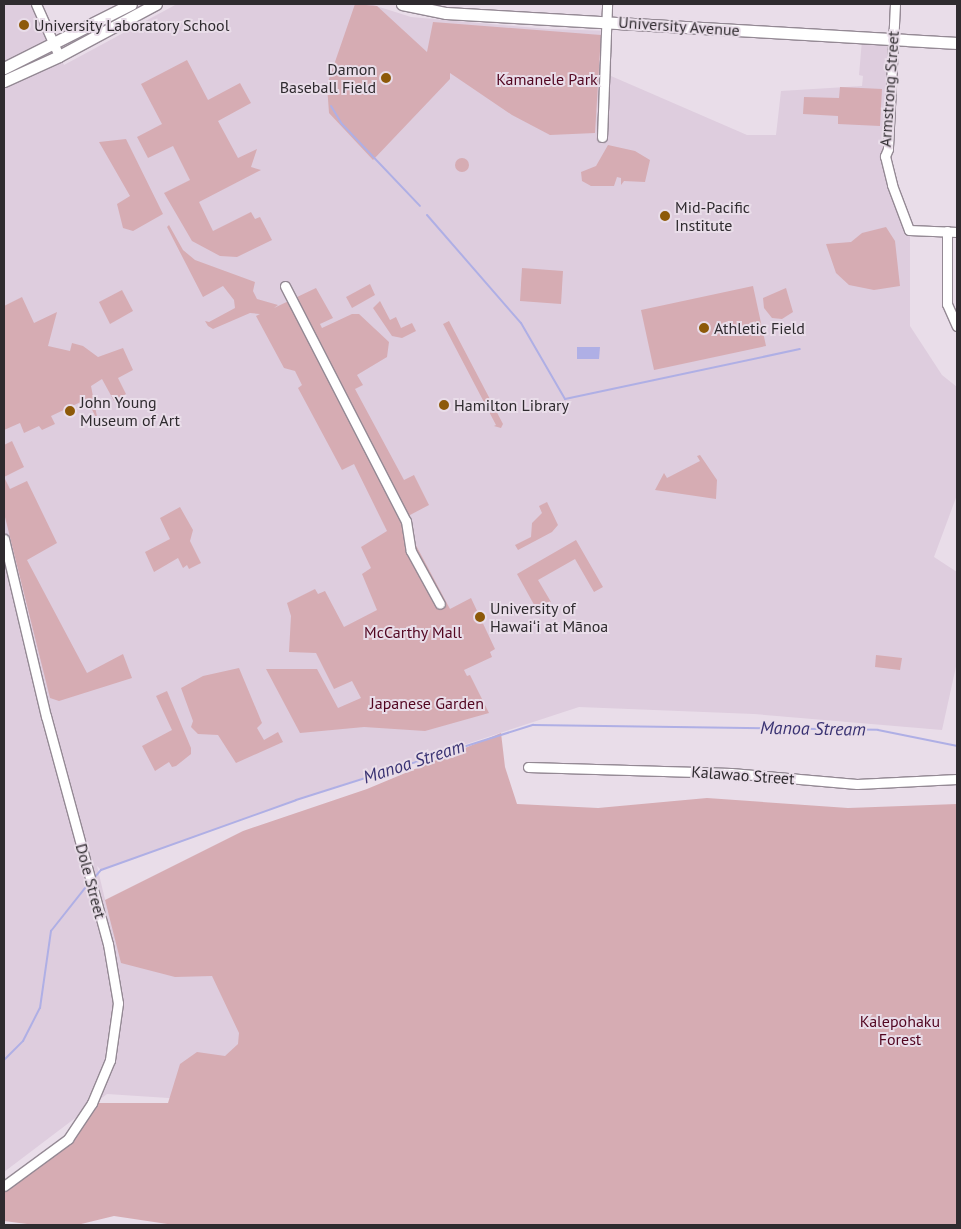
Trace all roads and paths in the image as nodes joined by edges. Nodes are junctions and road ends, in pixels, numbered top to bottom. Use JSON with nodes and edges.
{"nodes":[{"id":1,"x":36,"y":4,"type":"edge"},
{"id":2,"x":131,"y":4,"type":"edge"},
{"id":3,"x":402,"y":4,"type":"edge"},
{"id":4,"x":608,"y":4,"type":"edge"},
{"id":5,"x":895,"y":4,"type":"edge"},
{"id":6,"x":152,"y":5,"type":"edge"},
{"id":7,"x":606,"y":22,"type":"junction"},
{"id":8,"x":892,"y":39,"type":"junction"},
{"id":9,"x":957,"y":43,"type":"edge"},
{"id":10,"x":56,"y":51,"type":"junction"},
{"id":11,"x":4,"y":68,"type":"edge"},
{"id":12,"x":4,"y":81,"type":"edge"},
{"id":13,"x":602,"y":137,"type":"dead end"},
{"id":14,"x":946,"y":231,"type":"junction"},
{"id":15,"x":957,"y":232,"type":"edge"},
{"id":16,"x":285,"y":286,"type":"dead end"},
{"id":17,"x":957,"y":326,"type":"edge"},
{"id":18,"x":4,"y":539,"type":"edge"},
{"id":19,"x":440,"y":604,"type":"dead end"},
{"id":20,"x":528,"y":767,"type":"dead end"},
{"id":21,"x":957,"y":779,"type":"edge"},
{"id":22,"x":4,"y":1186,"type":"edge"}],
"edges":[{"from":1,"to":10,"type":"street"},
{"from":2,"to":10,"type":"main road"},
{"from":3,"to":7,"type":"main road","name":"University Avenue"},
{"from":4,"to":7,"type":"street"},
{"from":5,"to":8,"type":"street","name":"Armstrong Street"},
{"from":6,"to":10,"type":"main road"},
{"from":7,"to":8,"type":"main road","name":"University Avenue"},
{"from":7,"to":13,"type":"street"},
{"from":8,"to":9,"type":"main road","name":"University Avenue"},
{"from":8,"to":14,"type":"street","name":"Armstrong Street"},
{"from":10,"to":11,"type":"main road"},
{"from":10,"to":12,"type":"main road"},
{"from":14,"to":15,"type":"street"},
{"from":14,"to":17,"type":"street"},
{"from":16,"to":19,"type":"street"},
{"from":18,"to":22,"type":"street","name":"Dole Street"},
{"from":20,"to":21,"type":"street","name":"Kalawao Street"}]}
